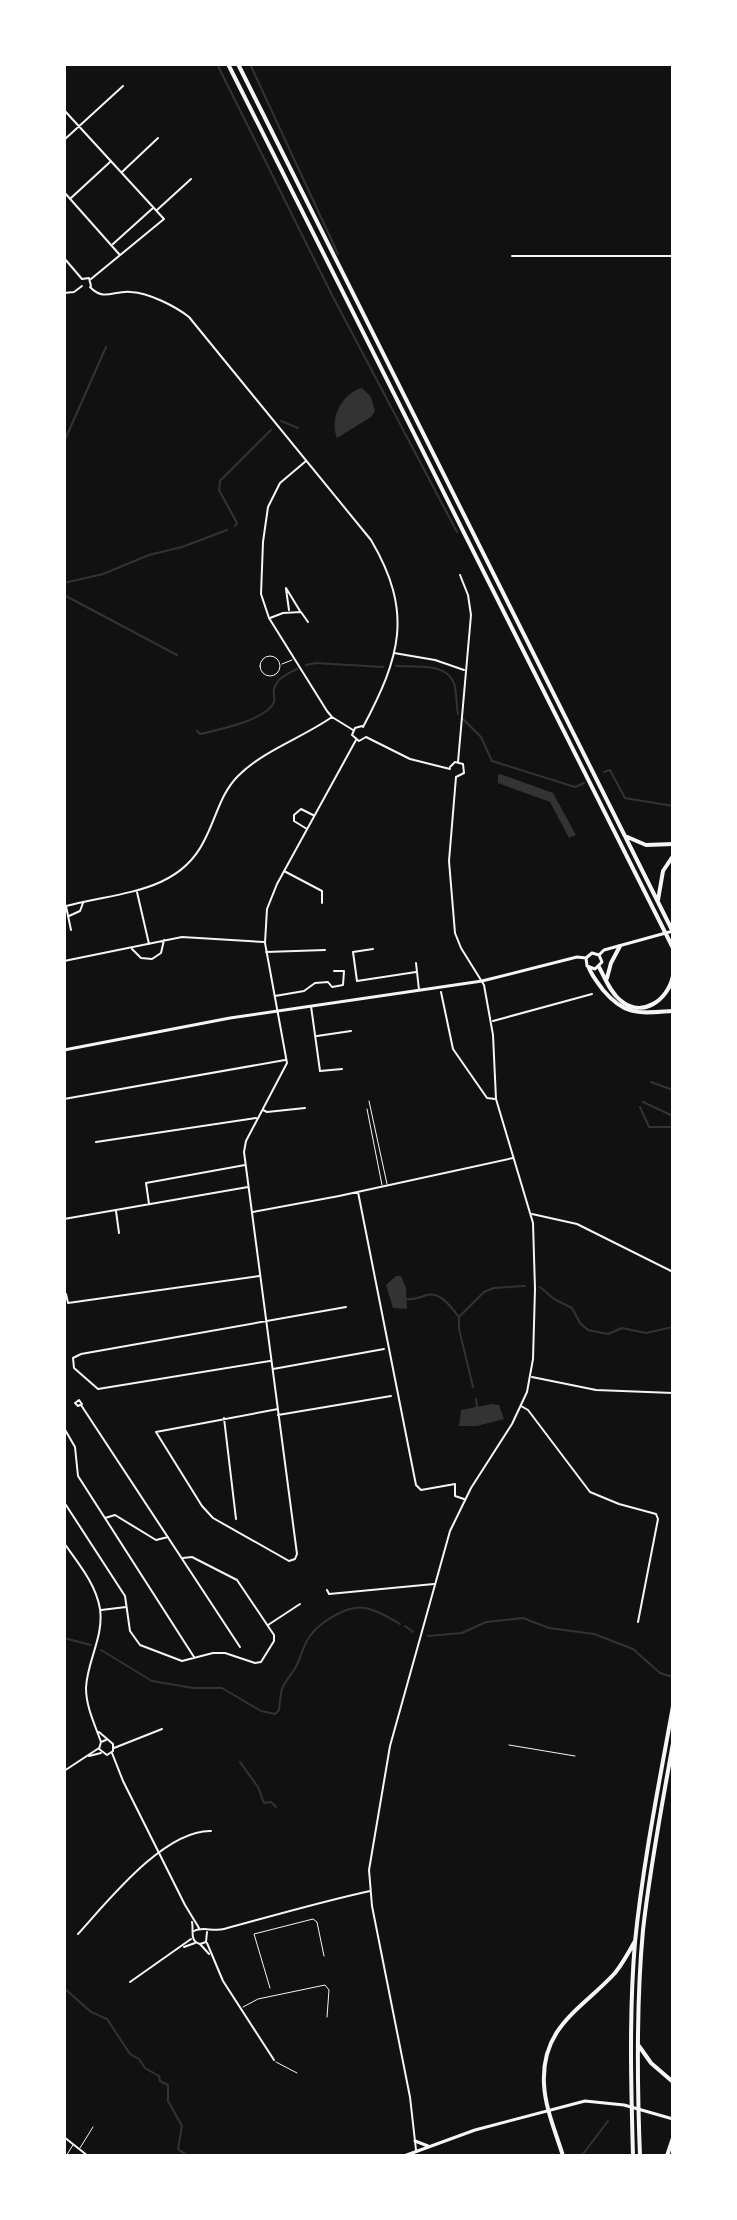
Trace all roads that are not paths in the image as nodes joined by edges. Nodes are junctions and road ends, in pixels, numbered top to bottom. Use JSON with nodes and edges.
{"nodes":[{"id":1,"x":228,"y":64,"type":"edge"},
{"id":2,"x":238,"y":64,"type":"edge"},
{"id":3,"x":123,"y":86,"type":"dead end"},
{"id":4,"x":64,"y":110,"type":"edge"},
{"id":5,"x":79,"y":126,"type":"junction"},
{"id":6,"x":158,"y":138,"type":"dead end"},
{"id":7,"x":64,"y":140,"type":"edge"},
{"id":8,"x":111,"y":161,"type":"junction"},
{"id":9,"x":122,"y":172,"type":"junction"},
{"id":10,"x":191,"y":179,"type":"dead end"},
{"id":11,"x":64,"y":192,"type":"edge"},
{"id":12,"x":70,"y":199,"type":"junction"},
{"id":13,"x":155,"y":209,"type":"junction"},
{"id":14,"x":112,"y":245,"type":"junction"},
{"id":15,"x":120,"y":254,"type":"junction"},
{"id":16,"x":512,"y":256,"type":"dead end"},
{"id":17,"x":673,"y":256,"type":"edge"},
{"id":18,"x":64,"y":258,"type":"edge"},
{"id":19,"x":82,"y":279,"type":"junction"},
{"id":20,"x":91,"y":279,"type":"junction"},
{"id":21,"x":82,"y":286,"type":"junction"},
{"id":22,"x":90,"y":287,"type":"junction"},
{"id":23,"x":64,"y":293,"type":"edge"},
{"id":24,"x":307,"y":460,"type":"junction"},
{"id":25,"x":460,"y":575,"type":"dead end"},
{"id":26,"x":301,"y":612,"type":"junction"},
{"id":27,"x":289,"y":613,"type":"junction"},
{"id":28,"x":269,"y":618,"type":"junction"},
{"id":29,"x":308,"y":622,"type":"dead end"},
{"id":30,"x":394,"y":653,"type":"junction"},
{"id":31,"x":294,"y":658,"type":"junction"},
{"id":32,"x":280,"y":664,"type":"junction"},
{"id":33,"x":465,"y":670,"type":"junction"},
{"id":34,"x":332,"y":717,"type":"junction"},
{"id":35,"x":363,"y":727,"type":"junction"},
{"id":36,"x":353,"y":730,"type":"junction"},
{"id":37,"x":366,"y":737,"type":"junction"},
{"id":38,"x":356,"y":740,"type":"junction"},
{"id":39,"x":458,"y":762,"type":"junction"},
{"id":40,"x":450,"y":769,"type":"junction"},
{"id":41,"x":456,"y":777,"type":"junction"},
{"id":42,"x":314,"y":815,"type":"junction"},
{"id":43,"x":307,"y":829,"type":"junction"},
{"id":44,"x":625,"y":836,"type":"junction"},
{"id":45,"x":673,"y":844,"type":"edge"},
{"id":46,"x":673,"y":856,"type":"edge"},
{"id":47,"x":284,"y":871,"type":"junction"},
{"id":48,"x":137,"y":891,"type":"junction"},
{"id":49,"x":83,"y":902,"type":"junction"},
{"id":50,"x":322,"y":903,"type":"dead end"},
{"id":51,"x":658,"y":903,"type":"junction"},
{"id":52,"x":68,"y":916,"type":"junction"},
{"id":53,"x":71,"y":930,"type":"dead end"},
{"id":54,"x":673,"y":932,"type":"edge"},
{"id":55,"x":164,"y":940,"type":"junction"},
{"id":56,"x":265,"y":943,"type":"junction"},
{"id":57,"x":149,"y":944,"type":"junction"},
{"id":58,"x":620,"y":946,"type":"junction"},
{"id":59,"x":132,"y":948,"type":"junction"},
{"id":60,"x":673,"y":948,"type":"edge"},
{"id":61,"x":373,"y":949,"type":"dead end"},
{"id":62,"x":325,"y":950,"type":"dead end"},
{"id":63,"x":266,"y":952,"type":"junction"},
{"id":64,"x":599,"y":955,"type":"junction"},
{"id":65,"x":586,"y":958,"type":"junction"},
{"id":66,"x":64,"y":961,"type":"edge"},
{"id":67,"x":416,"y":963,"type":"dead end"},
{"id":68,"x":599,"y":967,"type":"junction"},
{"id":69,"x":589,"y":968,"type":"junction"},
{"id":70,"x":334,"y":971,"type":"dead end"},
{"id":71,"x":416,"y":972,"type":"junction"},
{"id":72,"x":673,"y":976,"type":"edge"},
{"id":73,"x":482,"y":981,"type":"junction"},
{"id":74,"x":607,"y":981,"type":"junction"},
{"id":75,"x":419,"y":990,"type":"junction"},
{"id":76,"x":441,"y":992,"type":"dead end"},
{"id":77,"x":592,"y":994,"type":"dead end"},
{"id":78,"x":274,"y":997,"type":"junction"},
{"id":79,"x":311,"y":1006,"type":"junction"},
{"id":80,"x":277,"y":1011,"type":"junction"},
{"id":81,"x":673,"y":1011,"type":"edge"},
{"id":82,"x":491,"y":1021,"type":"junction"},
{"id":83,"x":351,"y":1031,"type":"dead end"},
{"id":84,"x":316,"y":1036,"type":"junction"},
{"id":85,"x":64,"y":1050,"type":"edge"},
{"id":86,"x":286,"y":1060,"type":"junction"},
{"id":87,"x":342,"y":1069,"type":"dead end"},
{"id":88,"x":64,"y":1099,"type":"edge"},
{"id":89,"x":496,"y":1099,"type":"junction"},
{"id":90,"x":369,"y":1101,"type":"dead end"},
{"id":91,"x":305,"y":1108,"type":"dead end"},
{"id":92,"x":367,"y":1109,"type":"dead end"},
{"id":93,"x":262,"y":1110,"type":"junction"},
{"id":94,"x":257,"y":1119,"type":"junction"},
{"id":95,"x":96,"y":1142,"type":"dead end"},
{"id":96,"x":514,"y":1158,"type":"junction"},
{"id":97,"x":246,"y":1165,"type":"junction"},
{"id":98,"x":387,"y":1186,"type":"junction"},
{"id":99,"x":249,"y":1187,"type":"junction"},
{"id":100,"x":382,"y":1187,"type":"junction"},
{"id":101,"x":358,"y":1192,"type":"junction"},
{"id":102,"x":149,"y":1204,"type":"junction"},
{"id":103,"x":115,"y":1209,"type":"junction"},
{"id":104,"x":253,"y":1212,"type":"junction"},
{"id":105,"x":532,"y":1214,"type":"junction"},
{"id":106,"x":64,"y":1219,"type":"edge"},
{"id":107,"x":119,"y":1233,"type":"dead end"},
{"id":108,"x":673,"y":1272,"type":"edge"},
{"id":109,"x":260,"y":1276,"type":"junction"},
{"id":110,"x":66,"y":1294,"type":"dead end"},
{"id":111,"x":346,"y":1307,"type":"dead end"},
{"id":112,"x":266,"y":1321,"type":"junction"},
{"id":113,"x":384,"y":1349,"type":"dead end"},
{"id":114,"x":271,"y":1361,"type":"junction"},
{"id":115,"x":272,"y":1370,"type":"junction"},
{"id":116,"x":530,"y":1377,"type":"junction"},
{"id":117,"x":673,"y":1393,"type":"edge"},
{"id":118,"x":391,"y":1396,"type":"dead end"},
{"id":119,"x":81,"y":1405,"type":"dead end"},
{"id":120,"x":521,"y":1406,"type":"junction"},
{"id":121,"x":278,"y":1409,"type":"junction"},
{"id":122,"x":278,"y":1415,"type":"junction"},
{"id":123,"x":224,"y":1418,"type":"junction"},
{"id":124,"x":64,"y":1428,"type":"edge"},
{"id":125,"x":464,"y":1499,"type":"junction"},
{"id":126,"x":64,"y":1502,"type":"edge"},
{"id":127,"x":105,"y":1518,"type":"junction"},
{"id":128,"x":236,"y":1519,"type":"dead end"},
{"id":129,"x":169,"y":1537,"type":"junction"},
{"id":130,"x":64,"y":1543,"type":"edge"},
{"id":131,"x":183,"y":1558,"type":"junction"},
{"id":132,"x":435,"y":1585,"type":"junction"},
{"id":133,"x":327,"y":1590,"type":"dead end"},
{"id":134,"x":300,"y":1604,"type":"dead end"},
{"id":135,"x":128,"y":1607,"type":"junction"},
{"id":136,"x":100,"y":1610,"type":"junction"},
{"id":137,"x":638,"y":1622,"type":"dead end"},
{"id":138,"x":268,"y":1625,"type":"junction"},
{"id":139,"x":240,"y":1647,"type":"dead end"},
{"id":140,"x":195,"y":1658,"type":"junction"},
{"id":141,"x":673,"y":1706,"type":"edge"},
{"id":142,"x":162,"y":1729,"type":"dead end"},
{"id":143,"x":98,"y":1731,"type":"junction"},
{"id":144,"x":106,"y":1740,"type":"junction"},
{"id":145,"x":101,"y":1742,"type":"junction"},
{"id":146,"x":123,"y":1742,"type":"junction"},
{"id":147,"x":113,"y":1743,"type":"junction"},
{"id":148,"x":673,"y":1743,"type":"edge"},
{"id":149,"x":509,"y":1745,"type":"dead end"},
{"id":150,"x":99,"y":1748,"type":"junction"},
{"id":151,"x":114,"y":1748,"type":"junction"},
{"id":152,"x":101,"y":1753,"type":"junction"},
{"id":153,"x":112,"y":1753,"type":"junction"},
{"id":154,"x":107,"y":1755,"type":"junction"},
{"id":155,"x":88,"y":1756,"type":"junction"},
{"id":156,"x":575,"y":1756,"type":"dead end"},
{"id":157,"x":115,"y":1764,"type":"junction"},
{"id":158,"x":64,"y":1771,"type":"edge"},
{"id":159,"x":211,"y":1831,"type":"dead end"},
{"id":160,"x":159,"y":1852,"type":"junction"},
{"id":161,"x":370,"y":1891,"type":"junction"},
{"id":162,"x":192,"y":1919,"type":"junction"},
{"id":163,"x":199,"y":1928,"type":"junction"},
{"id":164,"x":219,"y":1930,"type":"junction"},
{"id":165,"x":194,"y":1931,"type":"junction"},
{"id":166,"x":207,"y":1931,"type":"junction"},
{"id":167,"x":78,"y":1934,"type":"dead end"},
{"id":168,"x":209,"y":1937,"type":"junction"},
{"id":169,"x":192,"y":1938,"type":"junction"},
{"id":170,"x":636,"y":1940,"type":"junction"},
{"id":171,"x":206,"y":1942,"type":"junction"},
{"id":172,"x":195,"y":1943,"type":"junction"},
{"id":173,"x":200,"y":1944,"type":"junction"},
{"id":174,"x":183,"y":1947,"type":"junction"},
{"id":175,"x":210,"y":1955,"type":"junction"},
{"id":176,"x":324,"y":1956,"type":"dead end"},
{"id":177,"x":130,"y":1982,"type":"dead end"},
{"id":178,"x":270,"y":1988,"type":"dead end"},
{"id":179,"x":241,"y":2008,"type":"junction"},
{"id":180,"x":327,"y":2017,"type":"dead end"},
{"id":181,"x":638,"y":2044,"type":"junction"},
{"id":182,"x":274,"y":2060,"type":"joint"},
{"id":183,"x":297,"y":2073,"type":"dead end"},
{"id":184,"x":673,"y":2082,"type":"edge"},
{"id":185,"x":549,"y":2109,"type":"junction"},
{"id":186,"x":673,"y":2119,"type":"edge"},
{"id":187,"x":93,"y":2127,"type":"dead end"},
{"id":188,"x":64,"y":2137,"type":"edge"},
{"id":189,"x":673,"y":2138,"type":"edge"},
{"id":190,"x":415,"y":2141,"type":"junction"},
{"id":191,"x":73,"y":2145,"type":"junction"},
{"id":192,"x":428,"y":2146,"type":"junction"},
{"id":193,"x":79,"y":2150,"type":"junction"},
{"id":194,"x":416,"y":2151,"type":"junction"},
{"id":195,"x":66,"y":2156,"type":"edge"},
{"id":196,"x":88,"y":2156,"type":"edge"},
{"id":197,"x":404,"y":2156,"type":"edge"},
{"id":198,"x":563,"y":2156,"type":"edge"},
{"id":199,"x":633,"y":2156,"type":"edge"},
{"id":200,"x":640,"y":2156,"type":"edge"},
{"id":201,"x":667,"y":2156,"type":"edge"}],
"edges":[{"from":1,"to":60,"type":"highway"},
{"from":2,"to":44,"type":"highway"},
{"from":3,"to":5,"type":"street"},
{"from":4,"to":5,"type":"street"},
{"from":5,"to":7,"type":"street"},
{"from":5,"to":8,"type":"street"},
{"from":6,"to":9,"type":"street"},
{"from":8,"to":9,"type":"street"},
{"from":8,"to":12,"type":"street"},
{"from":9,"to":13,"type":"street"},
{"from":10,"to":13,"type":"street"},
{"from":11,"to":12,"type":"street"},
{"from":12,"to":14,"type":"street"},
{"from":13,"to":14,"type":"street"},
{"from":13,"to":15,"type":"street"},
{"from":14,"to":15,"type":"street"},
{"from":15,"to":20,"type":"street"},
{"from":16,"to":17,"type":"street"},
{"from":18,"to":19,"type":"street"},
{"from":19,"to":20,"type":"street"},
{"from":19,"to":21,"type":"street"},
{"from":20,"to":22,"type":"street"},
{"from":21,"to":22,"type":"street"},
{"from":21,"to":23,"type":"street"},
{"from":22,"to":24,"type":"street"},
{"from":24,"to":28,"type":"street"},
{"from":24,"to":30,"type":"street"},
{"from":25,"to":33,"type":"street"},
{"from":26,"to":27,"type":"street"},
{"from":26,"to":27,"type":"street"},
{"from":26,"to":29,"type":"street"},
{"from":27,"to":28,"type":"street"},
{"from":28,"to":31,"type":"street"},
{"from":30,"to":33,"type":"street"},
{"from":30,"to":35,"type":"street"},
{"from":31,"to":32,"type":"street"},
{"from":31,"to":34,"type":"street"},
{"from":32,"to":32,"type":"street"},
{"from":33,"to":39,"type":"street"},
{"from":34,"to":36,"type":"street"},
{"from":34,"to":48,"type":"street"},
{"from":35,"to":36,"type":"street"},
{"from":35,"to":37,"type":"street"},
{"from":36,"to":38,"type":"street"},
{"from":37,"to":38,"type":"street"},
{"from":37,"to":40,"type":"street"},
{"from":38,"to":42,"type":"street"},
{"from":39,"to":40,"type":"street"},
{"from":39,"to":41,"type":"street"},
{"from":40,"to":41,"type":"street"},
{"from":41,"to":73,"type":"street"},
{"from":42,"to":43,"type":"street"},
{"from":42,"to":43,"type":"street"},
{"from":43,"to":47,"type":"street"},
{"from":44,"to":45,"type":"highway"},
{"from":44,"to":51,"type":"highway"},
{"from":46,"to":51,"type":"highway"},
{"from":47,"to":50,"type":"street"},
{"from":47,"to":56,"type":"street"},
{"from":48,"to":49,"type":"street"},
{"from":48,"to":57,"type":"street"},
{"from":49,"to":52,"type":"street"},
{"from":49,"to":52,"type":"street"},
{"from":51,"to":54,"type":"highway"},
{"from":52,"to":53,"type":"street"},
{"from":54,"to":58,"type":"main road"},
{"from":55,"to":56,"type":"street"},
{"from":55,"to":57,"type":"street"},
{"from":55,"to":59,"type":"street"},
{"from":56,"to":63,"type":"street"},
{"from":57,"to":59,"type":"street"},
{"from":58,"to":64,"type":"main road"},
{"from":58,"to":74,"type":"highway"},
{"from":59,"to":66,"type":"street"},
{"from":61,"to":71,"type":"street"},
{"from":62,"to":63,"type":"street"},
{"from":63,"to":78,"type":"street"},
{"from":64,"to":65,"type":"main road"},
{"from":64,"to":68,"type":"main road"},
{"from":65,"to":69,"type":"main road"},
{"from":65,"to":73,"type":"main road"},
{"from":67,"to":71,"type":"street"},
{"from":68,"to":69,"type":"main road"},
{"from":68,"to":74,"type":"highway"},
{"from":69,"to":81,"type":"highway"},
{"from":70,"to":78,"type":"street"},
{"from":71,"to":75,"type":"street"},
{"from":72,"to":74,"type":"highway"},
{"from":73,"to":75,"type":"main road"},
{"from":73,"to":82,"type":"street"},
{"from":75,"to":79,"type":"main road"},
{"from":76,"to":89,"type":"street"},
{"from":77,"to":82,"type":"street"},
{"from":78,"to":80,"type":"street"},
{"from":79,"to":80,"type":"main road"},
{"from":79,"to":84,"type":"street"},
{"from":80,"to":85,"type":"main road"},
{"from":80,"to":86,"type":"street"},
{"from":82,"to":89,"type":"street"},
{"from":83,"to":84,"type":"street"},
{"from":84,"to":87,"type":"street"},
{"from":86,"to":88,"type":"street"},
{"from":86,"to":93,"type":"street"},
{"from":89,"to":96,"type":"street"},
{"from":90,"to":98,"type":"street"},
{"from":91,"to":93,"type":"street"},
{"from":92,"to":100,"type":"street"},
{"from":93,"to":94,"type":"street"},
{"from":94,"to":95,"type":"street"},
{"from":94,"to":97,"type":"street"},
{"from":96,"to":98,"type":"street"},
{"from":96,"to":105,"type":"street"},
{"from":97,"to":99,"type":"street"},
{"from":97,"to":102,"type":"street"},
{"from":98,"to":100,"type":"street"},
{"from":99,"to":102,"type":"street"},
{"from":99,"to":104,"type":"street"},
{"from":100,"to":101,"type":"street"},
{"from":101,"to":104,"type":"street"},
{"from":101,"to":125,"type":"street"},
{"from":102,"to":103,"type":"street"},
{"from":103,"to":106,"type":"street"},
{"from":103,"to":107,"type":"street"},
{"from":104,"to":109,"type":"street"},
{"from":105,"to":108,"type":"street"},
{"from":105,"to":116,"type":"street"},
{"from":109,"to":110,"type":"street"},
{"from":109,"to":112,"type":"street"},
{"from":111,"to":112,"type":"street"},
{"from":112,"to":114,"type":"street"},
{"from":112,"to":114,"type":"street"},
{"from":113,"to":115,"type":"street"},
{"from":114,"to":115,"type":"street"},
{"from":115,"to":121,"type":"street"},
{"from":116,"to":117,"type":"street"},
{"from":116,"to":120,"type":"street"},
{"from":118,"to":122,"type":"street"},
{"from":119,"to":129,"type":"street"},
{"from":120,"to":125,"type":"street"},
{"from":120,"to":137,"type":"street"},
{"from":121,"to":122,"type":"street"},
{"from":121,"to":123,"type":"street"},
{"from":122,"to":123,"type":"street"},
{"from":123,"to":128,"type":"street"},
{"from":124,"to":127,"type":"street"},
{"from":125,"to":132,"type":"street"},
{"from":126,"to":135,"type":"street"},
{"from":127,"to":129,"type":"street"},
{"from":127,"to":140,"type":"street"},
{"from":129,"to":131,"type":"street"},
{"from":130,"to":136,"type":"street"},
{"from":131,"to":138,"type":"street"},
{"from":131,"to":139,"type":"street"},
{"from":132,"to":133,"type":"street"},
{"from":132,"to":161,"type":"street"},
{"from":134,"to":138,"type":"street"},
{"from":135,"to":136,"type":"street"},
{"from":135,"to":140,"type":"street"},
{"from":136,"to":143,"type":"street"},
{"from":138,"to":140,"type":"street"},
{"from":141,"to":170,"type":"highway"},
{"from":142,"to":146,"type":"street"},
{"from":143,"to":144,"type":"street"},
{"from":143,"to":145,"type":"street"},
{"from":144,"to":145,"type":"street"},
{"from":144,"to":147,"type":"street"},
{"from":145,"to":150,"type":"street"},
{"from":146,"to":147,"type":"street"},
{"from":146,"to":151,"type":"street"},
{"from":147,"to":151,"type":"street"},
{"from":148,"to":181,"type":"highway"},
{"from":149,"to":156,"type":"street"},
{"from":150,"to":152,"type":"street"},
{"from":150,"to":155,"type":"street"},
{"from":151,"to":153,"type":"street"},
{"from":152,"to":154,"type":"street"},
{"from":152,"to":155,"type":"street"},
{"from":153,"to":154,"type":"street"},
{"from":153,"to":157,"type":"street"},
{"from":154,"to":157,"type":"street"},
{"from":155,"to":158,"type":"street"},
{"from":157,"to":160,"type":"street"},
{"from":159,"to":160,"type":"street"},
{"from":160,"to":162,"type":"street"},
{"from":160,"to":167,"type":"street"},
{"from":161,"to":164,"type":"street"},
{"from":161,"to":190,"type":"street"},
{"from":162,"to":163,"type":"street"},
{"from":162,"to":165,"type":"street"},
{"from":163,"to":165,"type":"street"},
{"from":163,"to":166,"type":"street"},
{"from":164,"to":166,"type":"street"},
{"from":164,"to":168,"type":"street"},
{"from":165,"to":169,"type":"street"},
{"from":166,"to":168,"type":"street"},
{"from":168,"to":171,"type":"street"},
{"from":169,"to":172,"type":"street"},
{"from":169,"to":174,"type":"street"},
{"from":170,"to":185,"type":"highway"},
{"from":170,"to":199,"type":"highway"},
{"from":171,"to":173,"type":"street"},
{"from":171,"to":175,"type":"street"},
{"from":172,"to":173,"type":"street"},
{"from":172,"to":174,"type":"street"},
{"from":173,"to":175,"type":"street"},
{"from":174,"to":177,"type":"street"},
{"from":175,"to":179,"type":"street"},
{"from":176,"to":178,"type":"street"},
{"from":179,"to":180,"type":"street"},
{"from":179,"to":182,"type":"street"},
{"from":181,"to":184,"type":"highway"},
{"from":181,"to":200,"type":"highway"},
{"from":182,"to":183,"type":"street"},
{"from":185,"to":186,"type":"main road"},
{"from":185,"to":192,"type":"main road"},
{"from":185,"to":198,"type":"highway"},
{"from":187,"to":193,"type":"street"},
{"from":188,"to":191,"type":"street"},
{"from":189,"to":201,"type":"highway"},
{"from":190,"to":192,"type":"main road"},
{"from":190,"to":194,"type":"street"},
{"from":191,"to":193,"type":"street"},
{"from":191,"to":195,"type":"street"},
{"from":192,"to":194,"type":"main road"},
{"from":193,"to":196,"type":"street"},
{"from":194,"to":197,"type":"main road"}]}
